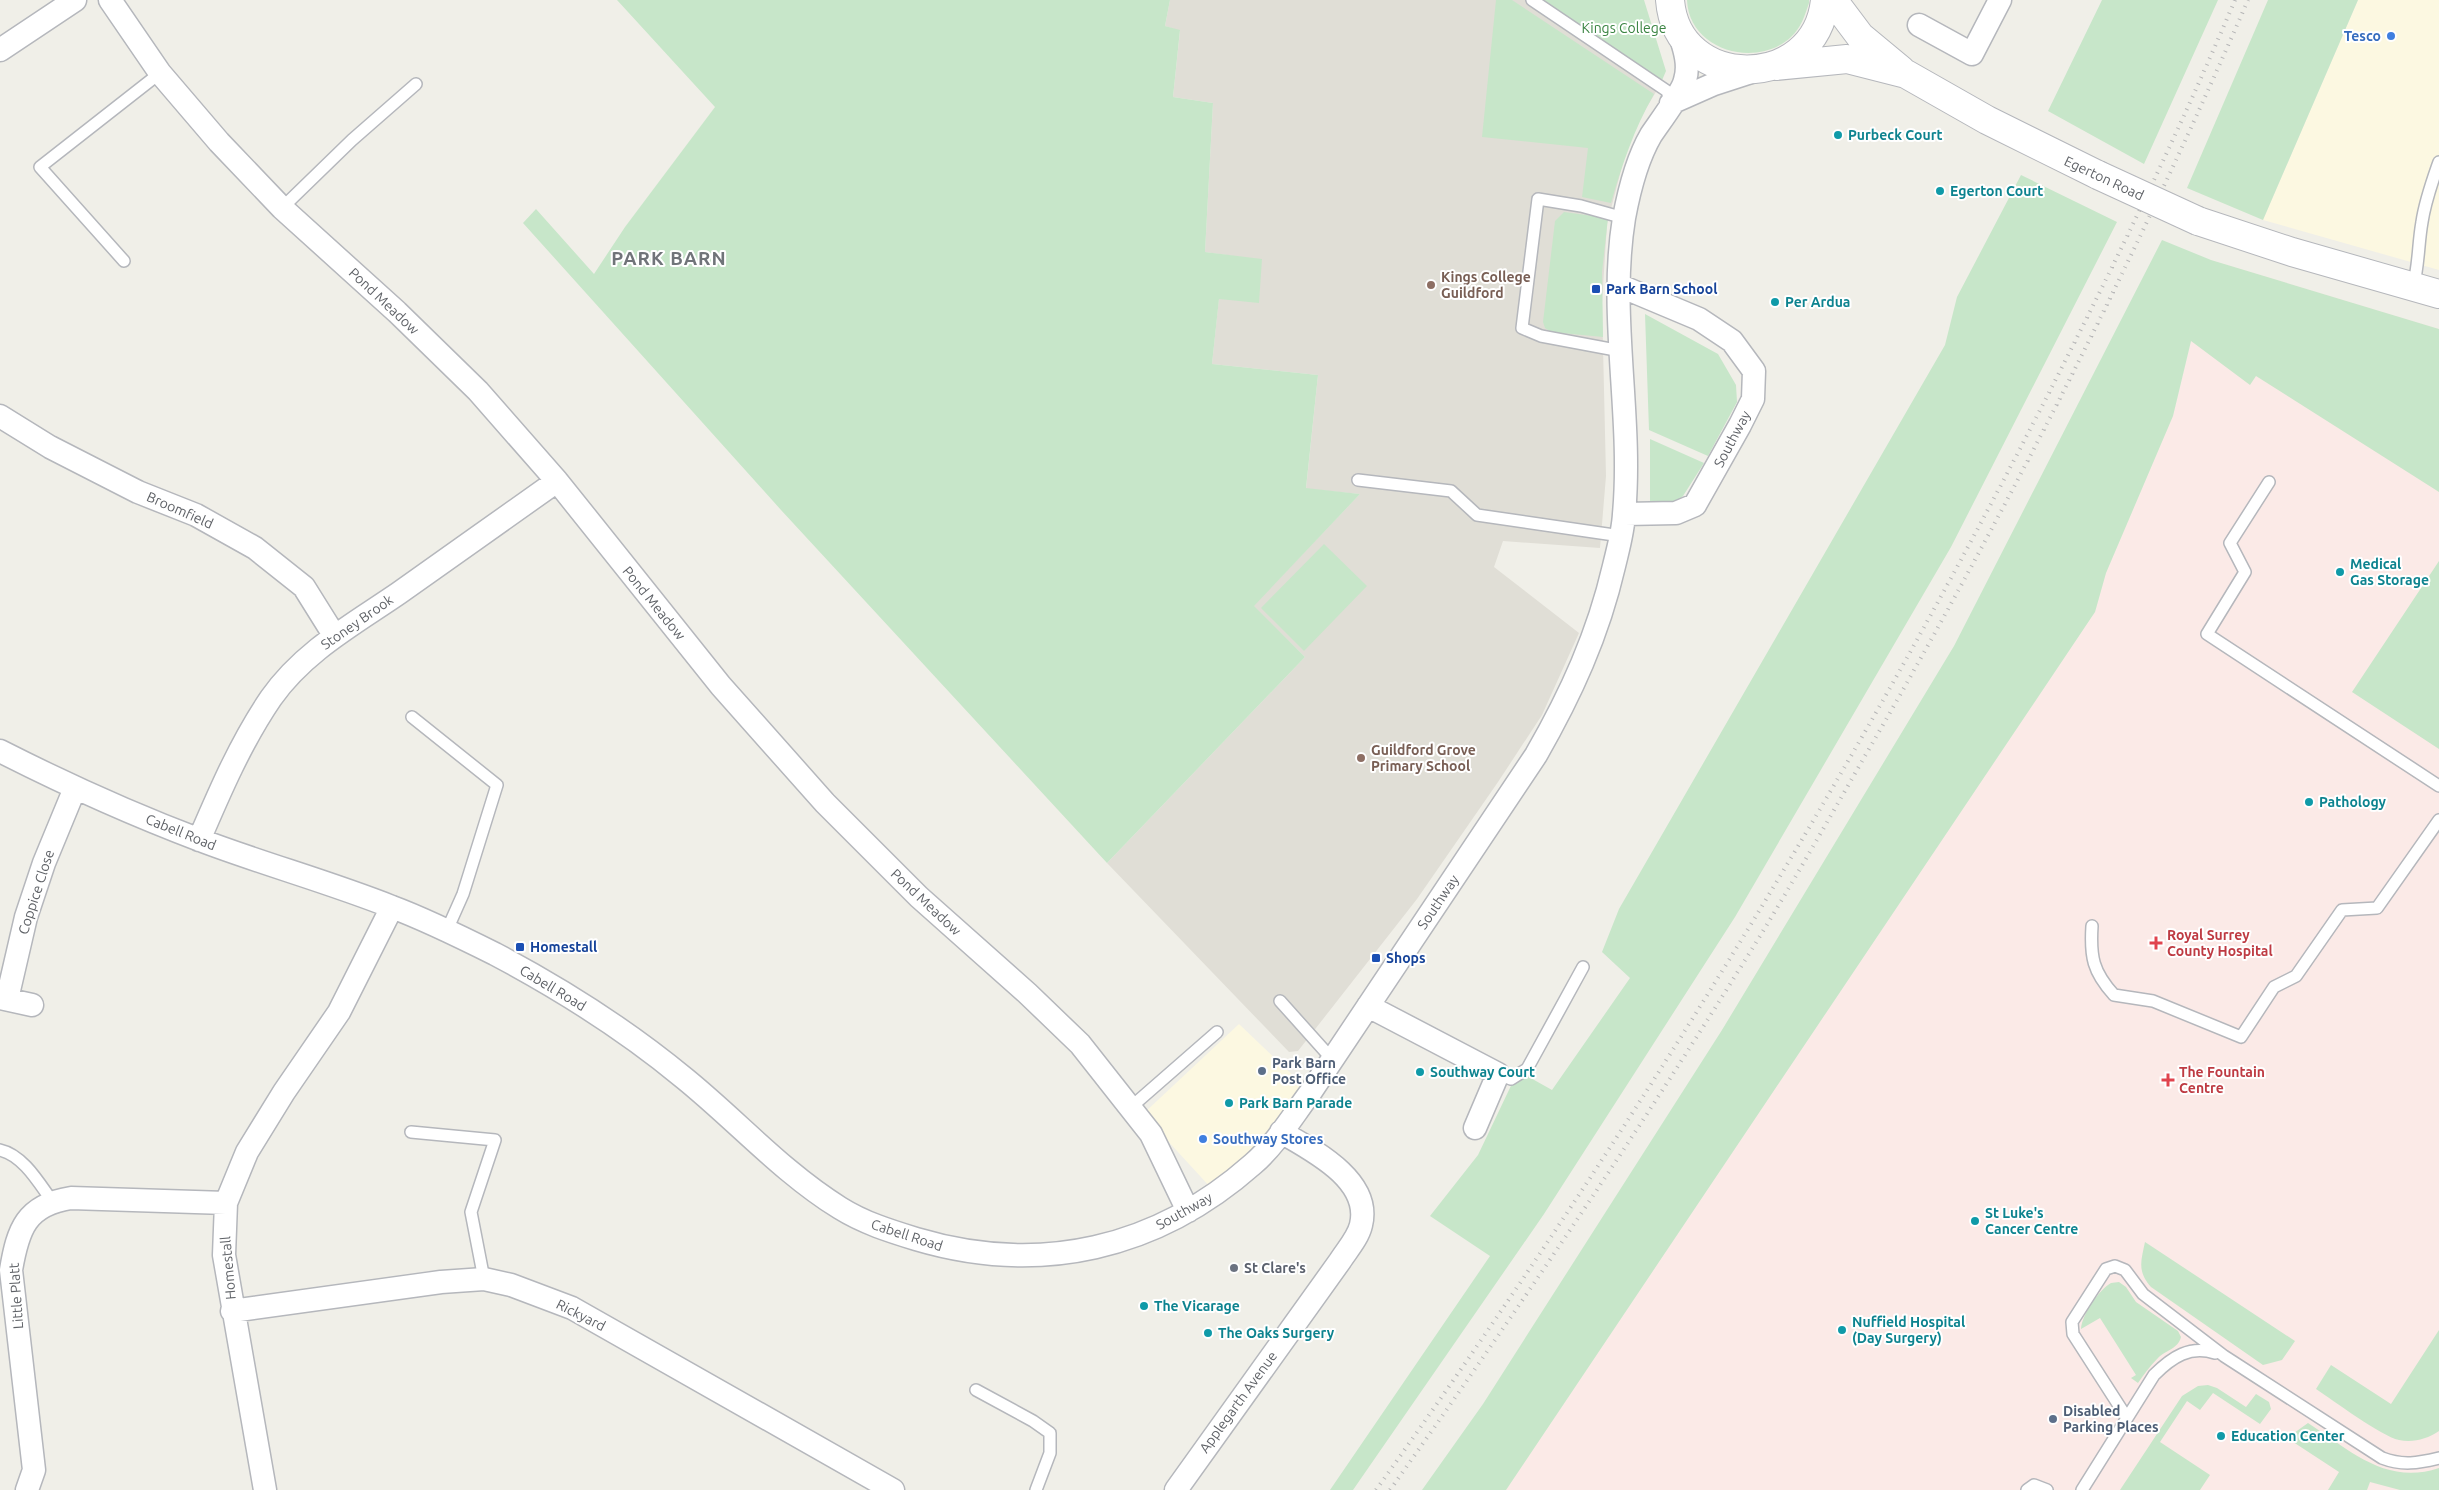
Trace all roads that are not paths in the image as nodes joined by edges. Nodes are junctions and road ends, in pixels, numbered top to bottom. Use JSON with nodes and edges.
{"nodes":[{"id":1,"x":75,"y":0,"type":"edge"},
{"id":2,"x":110,"y":0,"type":"edge"},
{"id":3,"x":1532,"y":0,"type":"edge"},
{"id":4,"x":1825,"y":0,"type":"edge"},
{"id":5,"x":1833,"y":0,"type":"edge"},
{"id":6,"x":2000,"y":0,"type":"edge"},
{"id":7,"x":1672,"y":7,"type":"edge"},
{"id":8,"x":1919,"y":25,"type":"dead end"},
{"id":9,"x":0,"y":50,"type":"edge"},
{"id":10,"x":1765,"y":68,"type":"junction"},
{"id":11,"x":160,"y":73,"type":"junction"},
{"id":12,"x":1906,"y":74,"type":"junction"},
{"id":13,"x":416,"y":84,"type":"dead end"},
{"id":14,"x":1671,"y":104,"type":"junction"},
{"id":15,"x":2439,"y":162,"type":"edge"},
{"id":16,"x":282,"y":208,"type":"junction"},
{"id":17,"x":1624,"y":218,"type":"junction"},
{"id":18,"x":124,"y":261,"type":"dead end"},
{"id":19,"x":1618,"y":285,"type":"junction"},
{"id":20,"x":2413,"y":287,"type":"junction"},
{"id":21,"x":2439,"y":294,"type":"edge"},
{"id":22,"x":1620,"y":350,"type":"junction"},
{"id":23,"x":0,"y":416,"type":"edge"},
{"id":24,"x":1358,"y":480,"type":"dead end"},
{"id":25,"x":557,"y":481,"type":"junction"},
{"id":26,"x":2269,"y":482,"type":"dead end"},
{"id":27,"x":1624,"y":514,"type":"junction"},
{"id":28,"x":1621,"y":536,"type":"junction"},
{"id":29,"x":334,"y":635,"type":"junction"},
{"id":30,"x":412,"y":717,"type":"dead end"},
{"id":31,"x":0,"y":751,"type":"edge"},
{"id":32,"x":2439,"y":786,"type":"edge"},
{"id":33,"x":75,"y":788,"type":"junction"},
{"id":34,"x":2439,"y":820,"type":"edge"},
{"id":35,"x":199,"y":840,"type":"junction"},
{"id":36,"x":392,"y":907,"type":"junction"},
{"id":37,"x":2092,"y":926,"type":"dead end"},
{"id":38,"x":447,"y":930,"type":"junction"},
{"id":39,"x":1583,"y":967,"type":"dead end"},
{"id":40,"x":4,"y":999,"type":"edge"},
{"id":41,"x":1280,"y":1001,"type":"dead end"},
{"id":42,"x":32,"y":1005,"type":"dead end"},
{"id":43,"x":1368,"y":1006,"type":"junction"},
{"id":44,"x":1217,"y":1032,"type":"dead end"},
{"id":45,"x":1332,"y":1059,"type":"junction"},
{"id":46,"x":1498,"y":1074,"type":"junction"},
{"id":47,"x":1130,"y":1108,"type":"junction"},
{"id":48,"x":1475,"y":1128,"type":"dead end"},
{"id":49,"x":411,"y":1132,"type":"dead end"},
{"id":50,"x":1281,"y":1132,"type":"junction"},
{"id":51,"x":0,"y":1150,"type":"edge"},
{"id":52,"x":52,"y":1201,"type":"junction"},
{"id":53,"x":226,"y":1203,"type":"junction"},
{"id":54,"x":1188,"y":1211,"type":"junction"},
{"id":55,"x":1072,"y":1253,"type":"joint"},
{"id":56,"x":484,"y":1279,"type":"junction"},
{"id":57,"x":232,"y":1311,"type":"junction"},
{"id":58,"x":2224,"y":1356,"type":"junction"},
{"id":59,"x":976,"y":1390,"type":"dead end"},
{"id":60,"x":2127,"y":1418,"type":"junction"},
{"id":61,"x":2439,"y":1458,"type":"edge"},
{"id":62,"x":27,"y":1490,"type":"edge"},
{"id":63,"x":265,"y":1490,"type":"edge"},
{"id":64,"x":893,"y":1490,"type":"edge"},
{"id":65,"x":1036,"y":1490,"type":"edge"},
{"id":66,"x":1176,"y":1490,"type":"edge"},
{"id":67,"x":2027,"y":1490,"type":"edge"},
{"id":68,"x":2047,"y":1490,"type":"edge"},
{"id":69,"x":2082,"y":1490,"type":"edge"}],
"edges":[{"from":1,"to":9,"type":"street"},
{"from":2,"to":11,"type":"street","name":"Pond Meadow"},
{"from":3,"to":14,"type":"lane"},
{"from":4,"to":10,"type":"street"},
{"from":5,"to":12,"type":"street"},
{"from":6,"to":8,"type":"street"},
{"from":7,"to":10,"type":"street","name":"Egerton Road"},
{"from":7,"to":14,"type":"street","name":"Southway"},
{"from":10,"to":12,"type":"street","name":"Egerton Road"},
{"from":10,"to":14,"type":"street"},
{"from":11,"to":16,"type":"street","name":"Pond Meadow"},
{"from":11,"to":18,"type":"lane"},
{"from":12,"to":20,"type":"street","name":"Egerton Road","bridge":true},
{"from":13,"to":16,"type":"lane"},
{"from":14,"to":17,"type":"street","name":"Southway"},
{"from":15,"to":20,"type":"lane"},
{"from":16,"to":25,"type":"street","name":"Pond Meadow"},
{"from":17,"to":19,"type":"street","name":"Southway"},
{"from":17,"to":22,"type":"lane"},
{"from":19,"to":22,"type":"street","name":"Southway"},
{"from":19,"to":27,"type":"street","name":"Southway"},
{"from":20,"to":21,"type":"street","name":"Egerton Road"},
{"from":22,"to":27,"type":"street","name":"Southway"},
{"from":23,"to":29,"type":"street","name":"Broomfield"},
{"from":24,"to":28,"type":"lane"},
{"from":25,"to":29,"type":"street","name":"Stoney Brook"},
{"from":25,"to":47,"type":"street","name":"Pond Meadow"},
{"from":26,"to":32,"type":"lane"},
{"from":27,"to":28,"type":"street","name":"Southway"},
{"from":28,"to":43,"type":"street","name":"Southway"},
{"from":29,"to":35,"type":"street","name":"Stoney Brook"},
{"from":30,"to":38,"type":"lane"},
{"from":31,"to":33,"type":"street","name":"Cabell Road"},
{"from":33,"to":35,"type":"street","name":"Cabell Road"},
{"from":33,"to":40,"type":"street","name":"Coppice Close"},
{"from":34,"to":37,"type":"lane"},
{"from":35,"to":36,"type":"street","name":"Cabell Road"},
{"from":36,"to":38,"type":"street","name":"Cabell Road"},
{"from":36,"to":53,"type":"street","name":"Homestall"},
{"from":38,"to":55,"type":"street","name":"Cabell Road"},
{"from":39,"to":46,"type":"lane"},
{"from":40,"to":42,"type":"street","name":"Coppice Close"},
{"from":41,"to":45,"type":"lane"},
{"from":43,"to":45,"type":"street","name":"Southway"},
{"from":43,"to":46,"type":"street"},
{"from":44,"to":47,"type":"lane"},
{"from":45,"to":50,"type":"street","name":"Southway"},
{"from":46,"to":48,"type":"street"},
{"from":47,"to":54,"type":"street","name":"Pond Meadow"},
{"from":49,"to":56,"type":"lane"},
{"from":50,"to":54,"type":"street","name":"Southway"},
{"from":50,"to":66,"type":"street","name":"Applegarth Avenue"},
{"from":51,"to":52,"type":"lane"},
{"from":52,"to":53,"type":"street","name":"Little Platt"},
{"from":52,"to":62,"type":"street","name":"Little Platt"},
{"from":53,"to":57,"type":"street","name":"Homestall"},
{"from":54,"to":55,"type":"street","name":"Southway"},
{"from":56,"to":57,"type":"street","name":"Rickyard"},
{"from":56,"to":64,"type":"street","name":"Rickyard"},
{"from":57,"to":63,"type":"street","name":"Homestall"},
{"from":58,"to":60,"type":"lane"},
{"from":58,"to":60,"type":"lane"},
{"from":58,"to":61,"type":"lane"},
{"from":59,"to":65,"type":"lane"},
{"from":60,"to":69,"type":"lane"},
{"from":67,"to":68,"type":"lane"}]}
